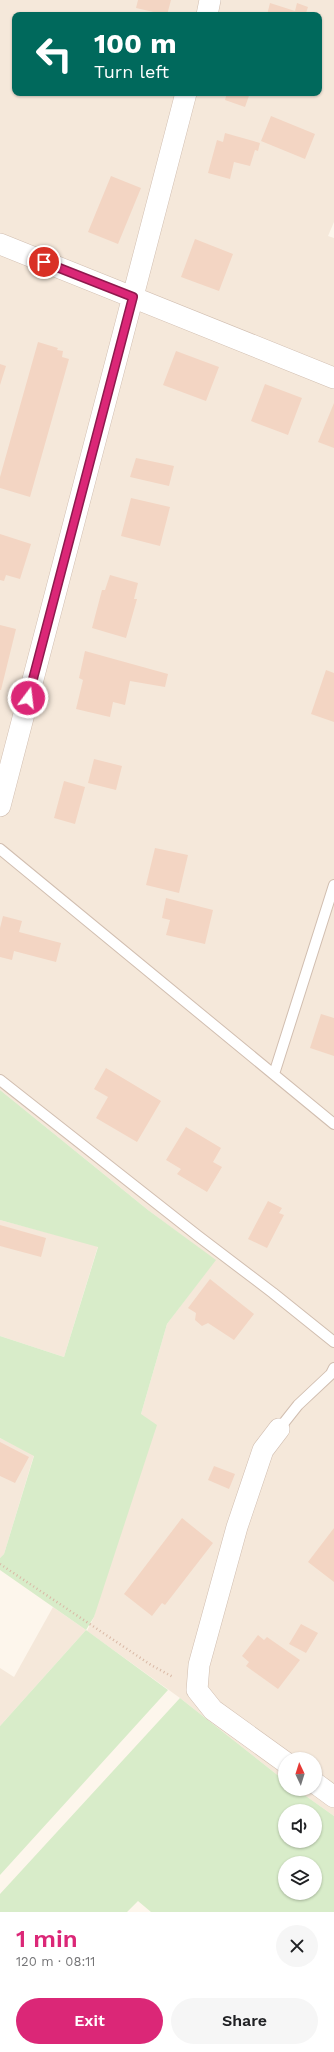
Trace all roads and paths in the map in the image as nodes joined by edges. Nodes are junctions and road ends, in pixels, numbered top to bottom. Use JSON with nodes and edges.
{"nodes":[{"id":1,"x":210,"y":0,"type":"edge"},
{"id":2,"x":208,"y":12,"type":"edge"},
{"id":3,"x":185,"y":96,"type":"edge"},
{"id":4,"x":0,"y":244,"type":"edge"},
{"id":5,"x":133,"y":297,"type":"junction"},
{"id":6,"x":334,"y":378,"type":"edge"},
{"id":7,"x":0,"y":806,"type":"edge"},
{"id":8,"x":0,"y":849,"type":"edge"},
{"id":9,"x":334,"y":885,"type":"edge"},
{"id":10,"x":274,"y":1074,"type":"junction"},
{"id":11,"x":0,"y":1080,"type":"edge"},
{"id":12,"x":334,"y":1124,"type":"edge"},
{"id":13,"x":334,"y":1342,"type":"edge"},
{"id":14,"x":334,"y":1368,"type":"edge"},
{"id":15,"x":279,"y":1428,"type":"joint"},
{"id":16,"x":0,"y":1564,"type":"edge"},
{"id":17,"x":197,"y":1690,"type":"junction"},
{"id":18,"x":278,"y":1757,"type":"edge"},
{"id":19,"x":322,"y":1788,"type":"edge"},
{"id":20,"x":334,"y":1797,"type":"edge"}],
"edges":[{"from":1,"to":2,"type":"street"},
{"from":3,"to":5,"type":"street"},
{"from":4,"to":5,"type":"street"},
{"from":5,"to":6,"type":"street"},
{"from":5,"to":7,"type":"street"},
{"from":8,"to":10,"type":"lane"},
{"from":9,"to":10,"type":"lane"},
{"from":10,"to":12,"type":"lane"},
{"from":11,"to":13,"type":"lane"},
{"from":14,"to":15,"type":"lane"},
{"from":15,"to":17,"type":"street"},
{"from":16,"to":17,"type":"path"},
{"from":17,"to":18,"type":"street"},
{"from":19,"to":20,"type":"street"}]}
